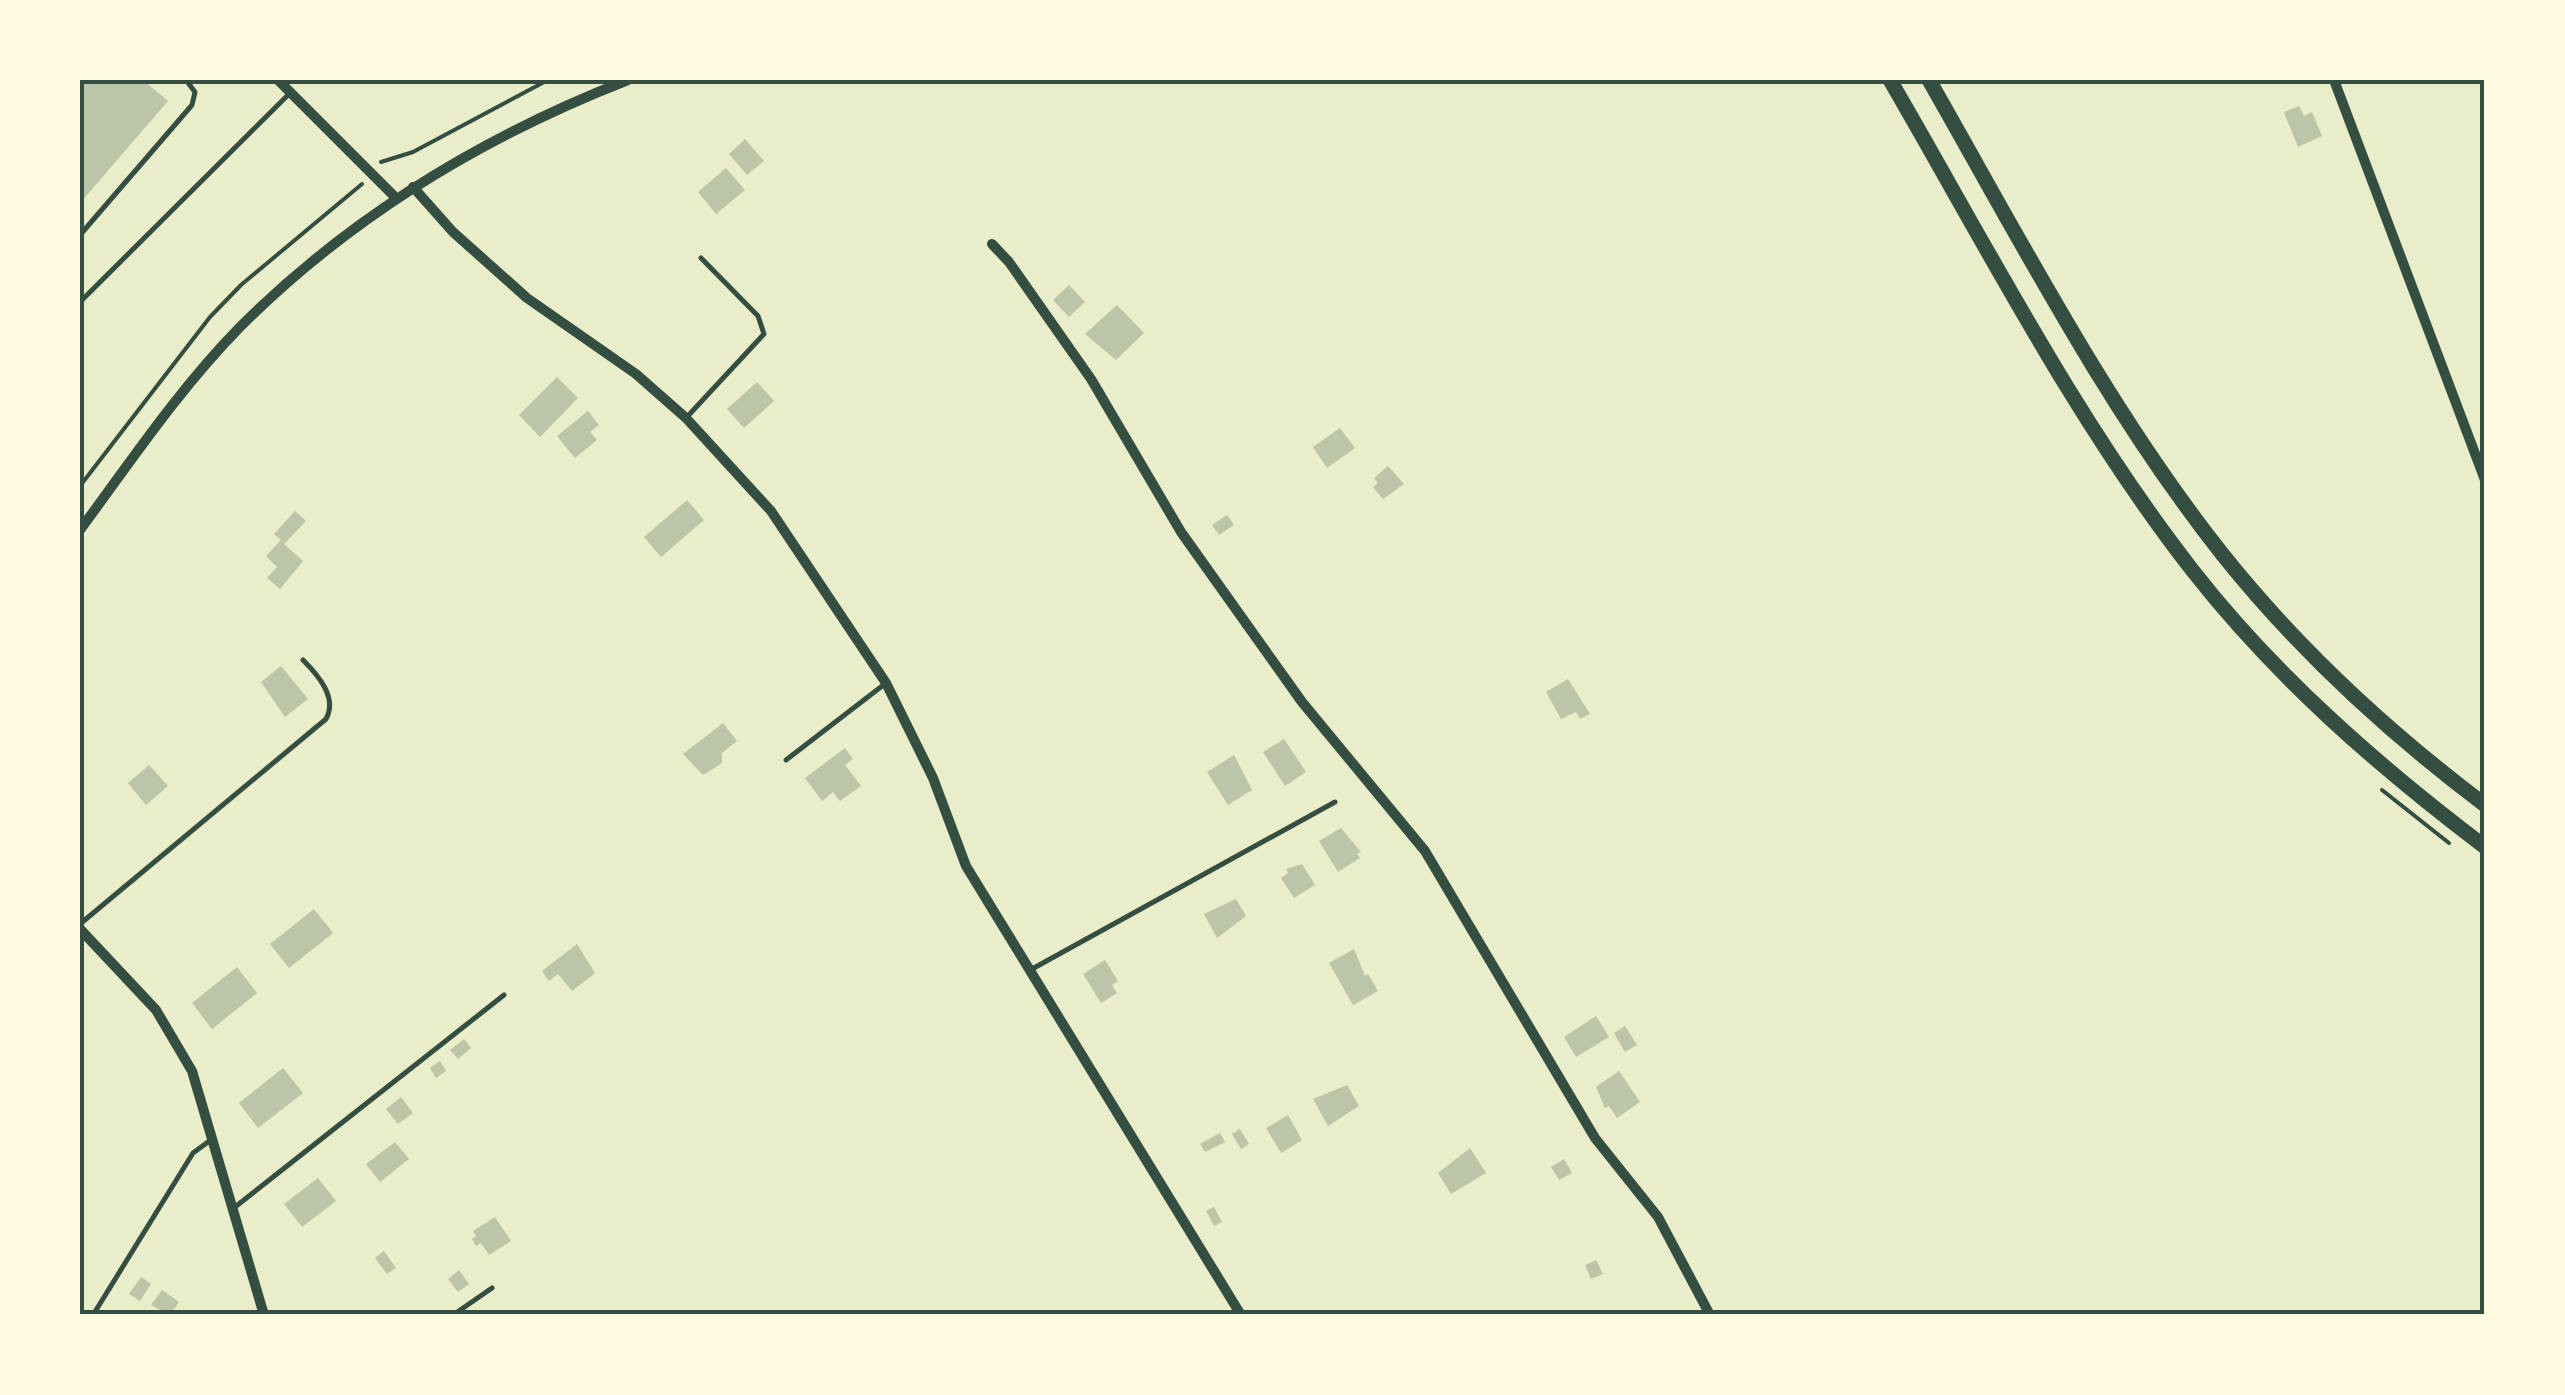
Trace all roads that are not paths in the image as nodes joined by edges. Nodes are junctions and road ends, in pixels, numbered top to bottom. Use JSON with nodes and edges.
{"nodes":[{"id":1,"x":186,"y":80,"type":"edge"},
{"id":2,"x":278,"y":80,"type":"edge"},
{"id":3,"x":628,"y":80,"type":"edge"},
{"id":4,"x":1890,"y":80,"type":"edge"},
{"id":5,"x":1929,"y":80,"type":"edge"},
{"id":6,"x":2334,"y":80,"type":"edge"},
{"id":7,"x":291,"y":93,"type":"junction"},
{"id":8,"x":1960,"y":134,"type":"junction"},
{"id":9,"x":1931,"y":150,"type":"junction"},
{"id":10,"x":413,"y":187,"type":"junction"},
{"id":11,"x":396,"y":198,"type":"junction"},
{"id":12,"x":80,"y":234,"type":"edge"},
{"id":13,"x":992,"y":244,"type":"dead end"},
{"id":14,"x":701,"y":258,"type":"dead end"},
{"id":15,"x":80,"y":302,"type":"edge"},
{"id":16,"x":686,"y":418,"type":"junction"},
{"id":17,"x":2485,"y":480,"type":"edge"},
{"id":18,"x":80,"y":530,"type":"edge"},
{"id":19,"x":303,"y":660,"type":"dead end"},
{"id":20,"x":886,"y":683,"type":"junction"},
{"id":21,"x":786,"y":760,"type":"dead end"},
{"id":22,"x":1335,"y":802,"type":"dead end"},
{"id":23,"x":2485,"y":805,"type":"edge"},
{"id":24,"x":2485,"y":846,"type":"edge"},
{"id":25,"x":80,"y":926,"type":"edge"},
{"id":26,"x":1030,"y":970,"type":"junction"},
{"id":27,"x":504,"y":994,"type":"dead end"},
{"id":28,"x":214,"y":1138,"type":"junction"},
{"id":29,"x":236,"y":1207,"type":"junction"},
{"id":30,"x":492,"y":1288,"type":"dead end"},
{"id":31,"x":93,"y":1315,"type":"edge"},
{"id":32,"x":264,"y":1315,"type":"edge"},
{"id":33,"x":453,"y":1315,"type":"edge"},
{"id":34,"x":1241,"y":1315,"type":"edge"},
{"id":35,"x":1710,"y":1315,"type":"edge"}],
"edges":[{"from":1,"to":12,"type":"lane"},
{"from":2,"to":7,"type":"street"},
{"from":3,"to":10,"type":"street"},
{"from":4,"to":9,"type":"main road"},
{"from":5,"to":8,"type":"main road"},
{"from":6,"to":17,"type":"street"},
{"from":7,"to":11,"type":"street"},
{"from":7,"to":15,"type":"lane"},
{"from":8,"to":9,"type":"main road"},
{"from":8,"to":23,"type":"main road"},
{"from":9,"to":24,"type":"main road"},
{"from":10,"to":11,"type":"street"},
{"from":10,"to":16,"type":"street"},
{"from":11,"to":18,"type":"street"},
{"from":13,"to":35,"type":"street"},
{"from":14,"to":16,"type":"lane"},
{"from":16,"to":20,"type":"street"},
{"from":19,"to":25,"type":"lane"},
{"from":20,"to":21,"type":"lane"},
{"from":20,"to":26,"type":"street"},
{"from":22,"to":26,"type":"lane"},
{"from":25,"to":28,"type":"street"},
{"from":26,"to":34,"type":"street"},
{"from":27,"to":29,"type":"lane"},
{"from":28,"to":29,"type":"street"},
{"from":28,"to":31,"type":"lane"},
{"from":29,"to":32,"type":"street"},
{"from":30,"to":33,"type":"lane"}]}
